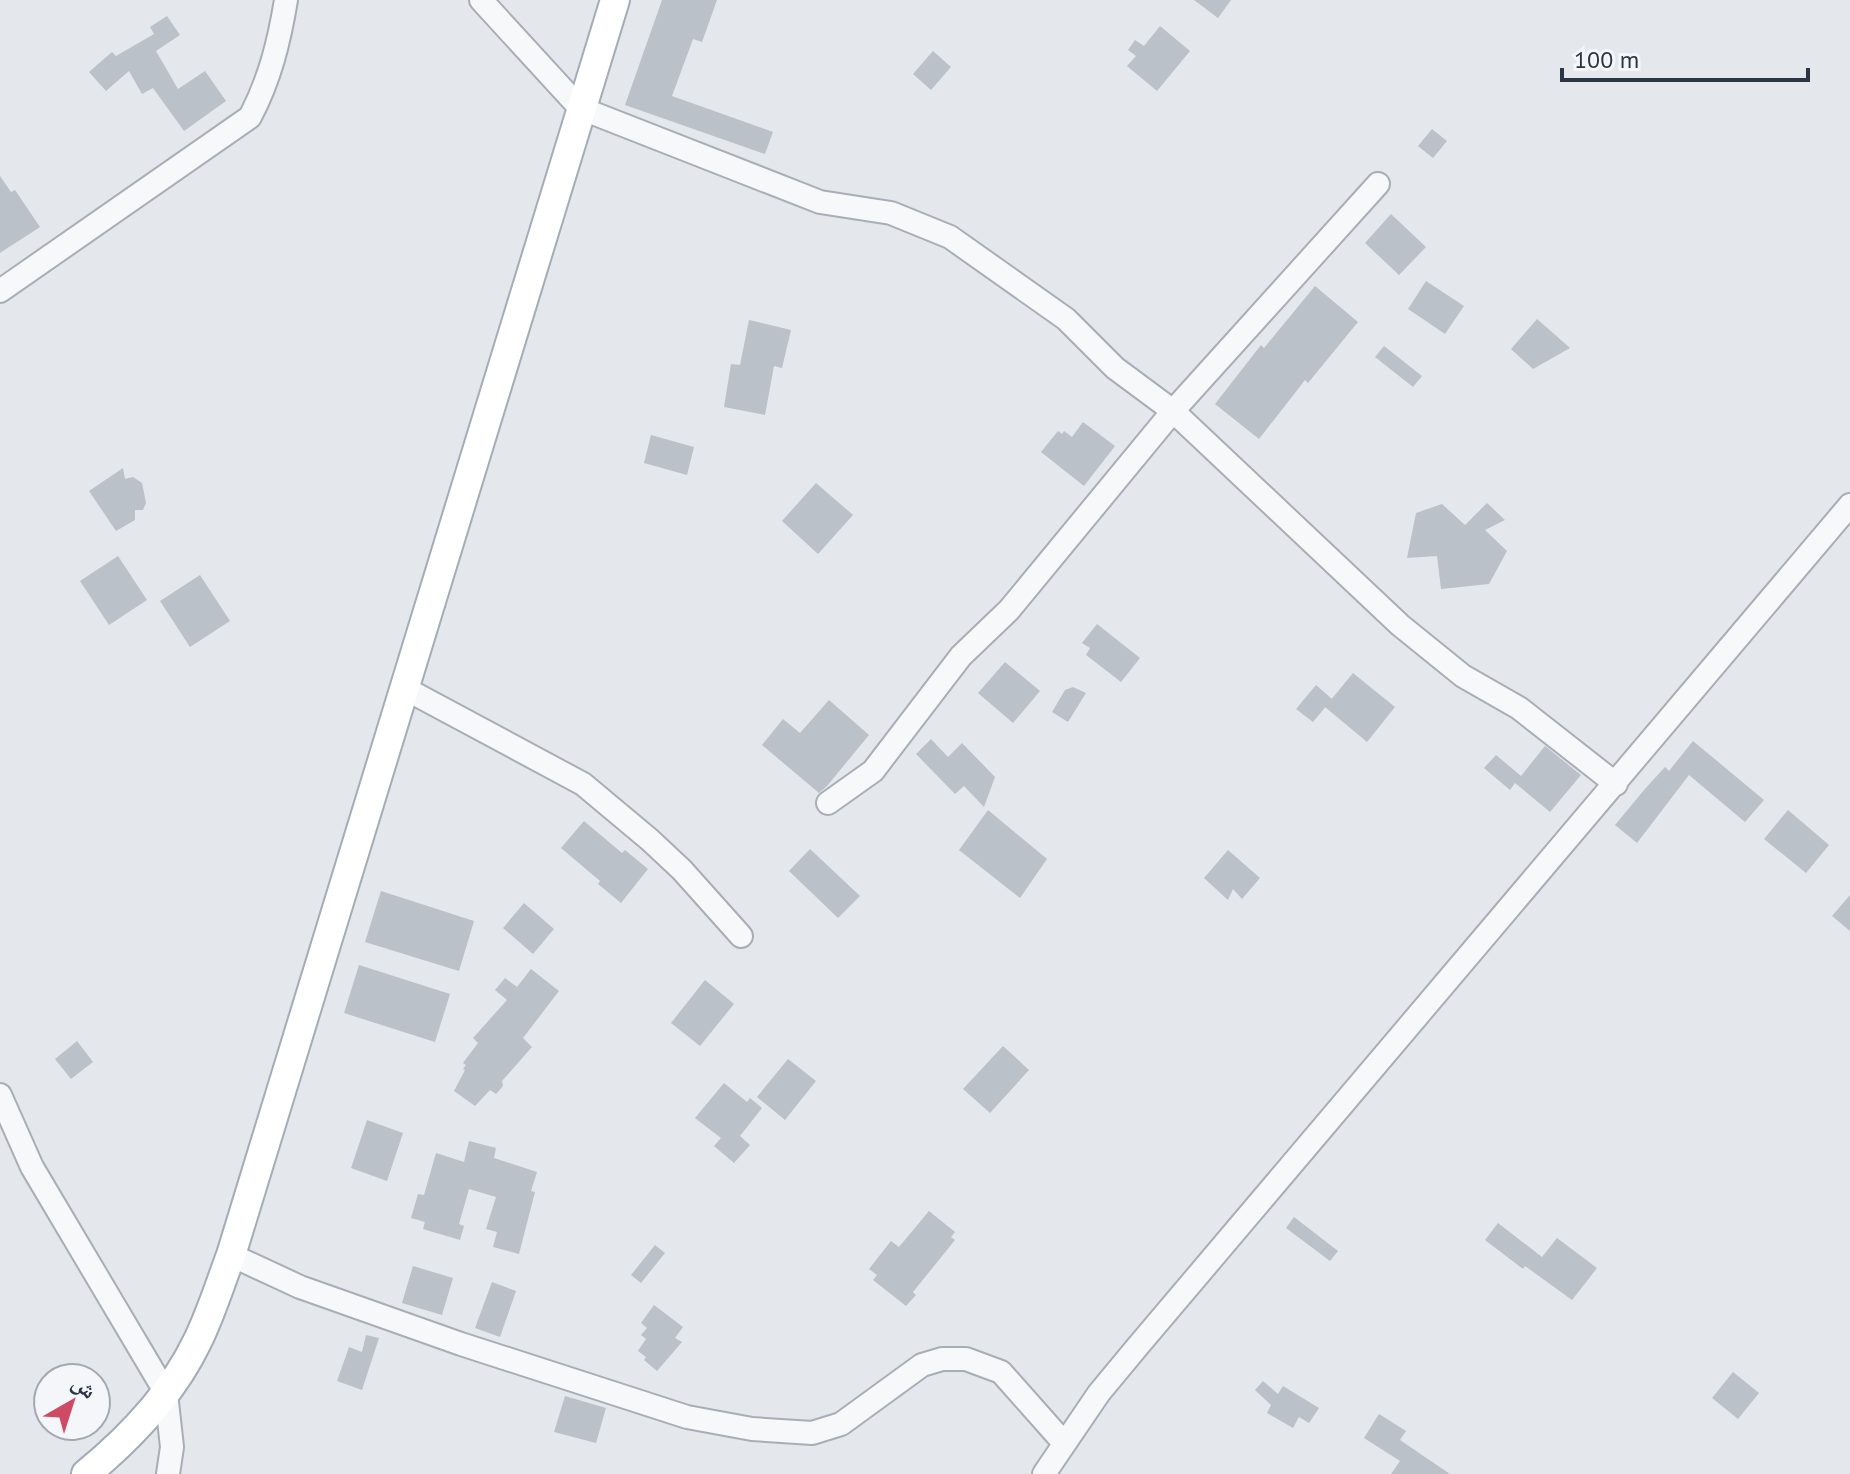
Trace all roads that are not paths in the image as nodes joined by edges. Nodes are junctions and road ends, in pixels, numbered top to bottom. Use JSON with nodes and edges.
{"nodes":[{"id":1,"x":286,"y":0,"type":"edge"},
{"id":2,"x":481,"y":0,"type":"edge"},
{"id":3,"x":615,"y":0,"type":"edge"},
{"id":4,"x":580,"y":108,"type":"junction"},
{"id":5,"x":1378,"y":184,"type":"dead end"},
{"id":6,"x":0,"y":291,"type":"edge"},
{"id":7,"x":1173,"y":411,"type":"junction"},
{"id":8,"x":1850,"y":505,"type":"edge"},
{"id":9,"x":404,"y":688,"type":"junction"},
{"id":10,"x":1616,"y":784,"type":"junction"},
{"id":11,"x":828,"y":803,"type":"dead end"},
{"id":12,"x":741,"y":936,"type":"dead end"},
{"id":13,"x":0,"y":1095,"type":"edge"},
{"id":14,"x":231,"y":1255,"type":"junction"},
{"id":15,"x":166,"y":1393,"type":"junction"},
{"id":16,"x":1064,"y":1443,"type":"junction"},
{"id":17,"x":86,"y":1474,"type":"edge"},
{"id":18,"x":168,"y":1474,"type":"edge"},
{"id":19,"x":1044,"y":1474,"type":"edge"}],
"edges":[{"from":1,"to":6,"type":"street"},
{"from":2,"to":4,"type":"street"},
{"from":3,"to":4,"type":"main road"},
{"from":4,"to":7,"type":"street"},
{"from":4,"to":9,"type":"main road"},
{"from":5,"to":7,"type":"street"},
{"from":7,"to":10,"type":"street"},
{"from":7,"to":11,"type":"street"},
{"from":8,"to":10,"type":"street"},
{"from":9,"to":12,"type":"street"},
{"from":9,"to":14,"type":"main road"},
{"from":10,"to":16,"type":"street"},
{"from":13,"to":15,"type":"street"},
{"from":14,"to":15,"type":"main road"},
{"from":14,"to":16,"type":"street"},
{"from":15,"to":17,"type":"main road"},
{"from":15,"to":18,"type":"street"},
{"from":16,"to":19,"type":"street"}]}
